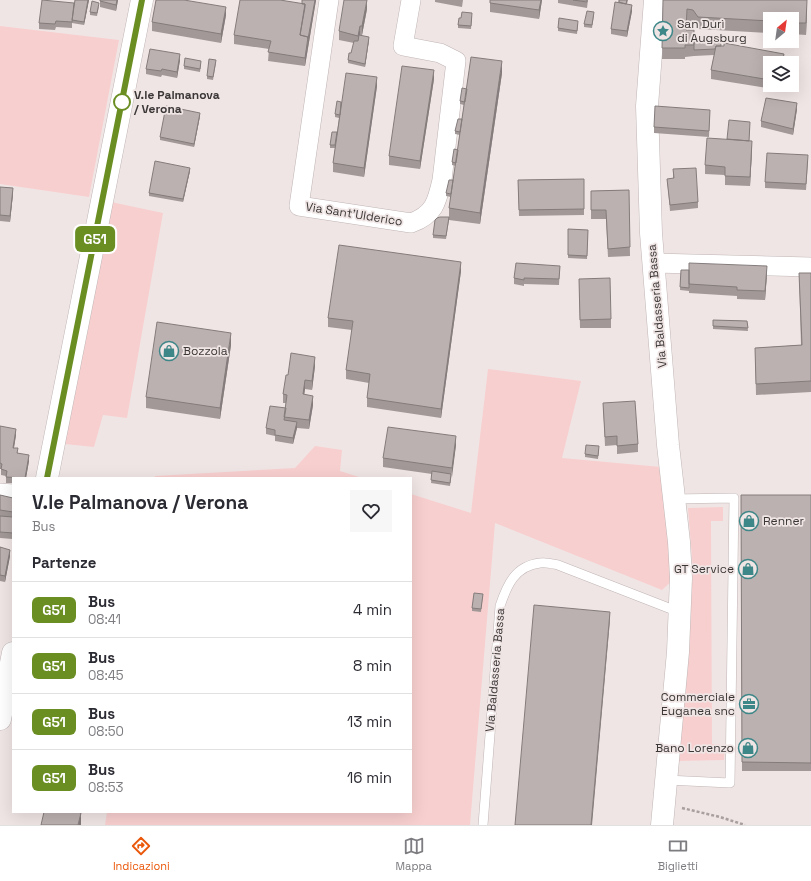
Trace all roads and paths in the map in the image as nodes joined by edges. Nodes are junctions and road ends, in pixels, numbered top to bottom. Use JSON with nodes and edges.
{"nodes":[{"id":1,"x":142,"y":0,"type":"edge"},
{"id":2,"x":328,"y":0,"type":"edge"},
{"id":3,"x":411,"y":0,"type":"edge"},
{"id":4,"x":655,"y":0,"type":"edge"},
{"id":5,"x":653,"y":263,"type":"junction"},
{"id":6,"x":811,"y":267,"type":"edge"},
{"id":7,"x":47,"y":477,"type":"edge"},
{"id":8,"x":0,"y":493,"type":"edge"},
{"id":9,"x":12,"y":494,"type":"edge"},
{"id":10,"x":673,"y":499,"type":"junction"},
{"id":11,"x":679,"y":612,"type":"junction"},
{"id":12,"x":12,"y":658,"type":"edge"},
{"id":13,"x":0,"y":719,"type":"edge"},
{"id":14,"x":666,"y":780,"type":"junction"},
{"id":15,"x":664,"y":804,"type":"junction"},
{"id":16,"x":483,"y":825,"type":"edge"},
{"id":17,"x":662,"y":825,"type":"edge"},
{"id":18,"x":745,"y":825,"type":"edge"}],
"edges":[{"from":1,"to":7,"type":"street"},
{"from":2,"to":3,"type":"street","name":"Via Sant'Ulderico"},
{"from":4,"to":5,"type":"street","name":"Via Baldasseria Bassa"},
{"from":5,"to":6,"type":"street"},
{"from":5,"to":10,"type":"street","name":"Via Baldasseria Bassa"},
{"from":8,"to":9,"type":"street"},
{"from":10,"to":11,"type":"street","name":"Via Baldasseria Bassa"},
{"from":10,"to":14,"type":"lane"},
{"from":11,"to":14,"type":"street","name":"Via Baldasseria Bassa"},
{"from":11,"to":16,"type":"lane","name":"Via Baldasseria Bassa"},
{"from":12,"to":13,"type":"street"},
{"from":14,"to":15,"type":"street","name":"Via Baldasseria Bassa"},
{"from":15,"to":17,"type":"street","name":"Via Baldasseria Bassa"},
{"from":15,"to":18,"type":"path"}]}
